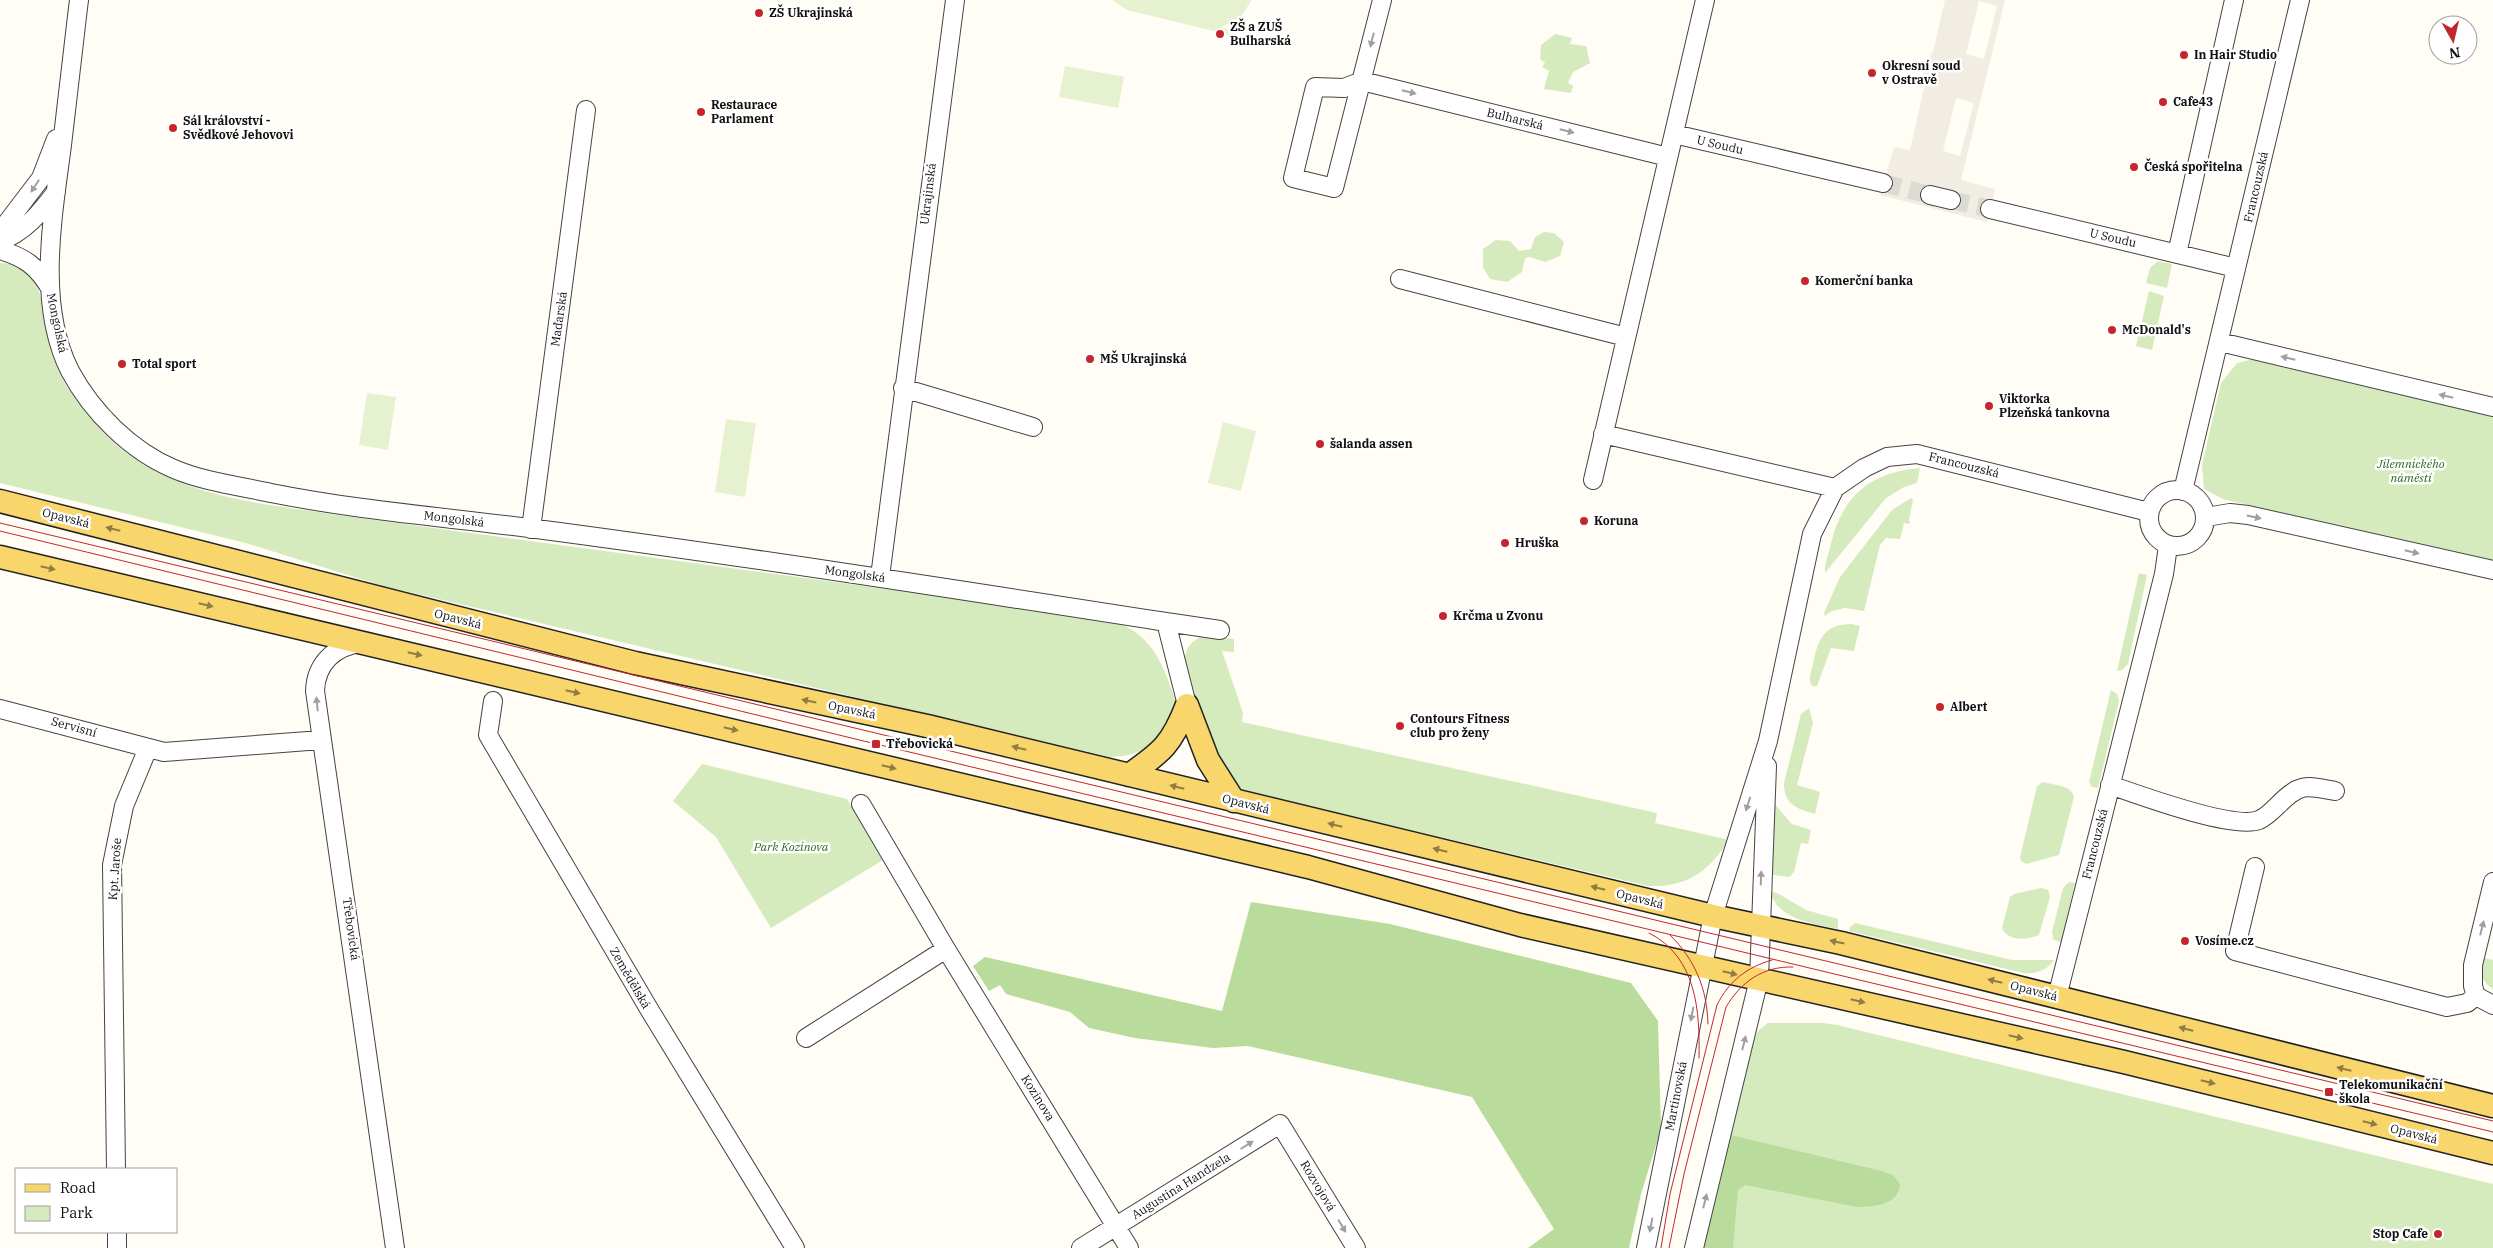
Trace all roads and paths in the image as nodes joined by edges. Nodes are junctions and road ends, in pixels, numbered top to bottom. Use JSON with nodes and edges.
{"nodes":[{"id":1,"x":79,"y":0,"type":"edge"},
{"id":2,"x":955,"y":0,"type":"edge"},
{"id":3,"x":1382,"y":0,"type":"edge"},
{"id":4,"x":1705,"y":0,"type":"edge"},
{"id":5,"x":2234,"y":0,"type":"edge"},
{"id":6,"x":2300,"y":0,"type":"edge"},
{"id":7,"x":1362,"y":81,"type":"junction"},
{"id":8,"x":66,"y":108,"type":"junction"},
{"id":9,"x":586,"y":110,"type":"dead end"},
{"id":10,"x":1674,"y":134,"type":"junction"},
{"id":11,"x":1668,"y":156,"type":"junction"},
{"id":12,"x":1883,"y":183,"type":"tunnel mouth"},
{"id":13,"x":56,"y":192,"type":"junction"},
{"id":14,"x":1930,"y":195,"type":"tunnel mouth"},
{"id":15,"x":1951,"y":200,"type":"tunnel mouth"},
{"id":16,"x":1990,"y":209,"type":"tunnel mouth"},
{"id":17,"x":0,"y":232,"type":"edge"},
{"id":18,"x":0,"y":242,"type":"edge"},
{"id":19,"x":0,"y":250,"type":"edge"},
{"id":20,"x":2177,"y":254,"type":"junction"},
{"id":21,"x":2236,"y":268,"type":"junction"},
{"id":22,"x":1400,"y":279,"type":"dead end"},
{"id":23,"x":50,"y":288,"type":"junction"},
{"id":24,"x":1626,"y":337,"type":"junction"},
{"id":25,"x":2220,"y":342,"type":"junction"},
{"id":26,"x":903,"y":388,"type":"junction"},
{"id":27,"x":2493,"y":408,"type":"edge"},
{"id":28,"x":1033,"y":427,"type":"dead end"},
{"id":29,"x":1603,"y":434,"type":"junction"},
{"id":30,"x":1593,"y":480,"type":"dead end"},
{"id":31,"x":1835,"y":488,"type":"junction"},
{"id":32,"x":2183,"y":491,"type":"junction"},
{"id":33,"x":0,"y":501,"type":"edge"},
{"id":34,"x":2149,"y":512,"type":"junction"},
{"id":35,"x":2206,"y":517,"type":"junction"},
{"id":36,"x":531,"y":529,"type":"junction"},
{"id":37,"x":2168,"y":546,"type":"junction"},
{"id":38,"x":0,"y":557,"type":"edge"},
{"id":39,"x":2493,"y":570,"type":"edge"},
{"id":40,"x":880,"y":577,"type":"junction"},
{"id":41,"x":1166,"y":622,"type":"junction"},
{"id":42,"x":1220,"y":630,"type":"dead end"},
{"id":43,"x":368,"y":643,"type":"junction"},
{"id":44,"x":493,"y":701,"type":"dead end"},
{"id":45,"x":1187,"y":705,"type":"junction"},
{"id":46,"x":0,"y":709,"type":"edge"},
{"id":47,"x":321,"y":740,"type":"junction"},
{"id":48,"x":1768,"y":741,"type":"junction"},
{"id":49,"x":148,"y":748,"type":"junction"},
{"id":50,"x":1129,"y":775,"type":"junction"},
{"id":51,"x":2110,"y":784,"type":"junction"},
{"id":52,"x":2335,"y":790,"type":"dead end"},
{"id":53,"x":1234,"y":801,"type":"junction"},
{"id":54,"x":861,"y":804,"type":"dead end"},
{"id":55,"x":2254,"y":867,"type":"dead end"},
{"id":56,"x":2493,"y":882,"type":"edge"},
{"id":57,"x":1713,"y":916,"type":"junction"},
{"id":58,"x":1760,"y":927,"type":"junction"},
{"id":59,"x":1707,"y":944,"type":"joint"},
{"id":60,"x":946,"y":949,"type":"junction"},
{"id":61,"x":1702,"y":966,"type":"junction"},
{"id":62,"x":1759,"y":979,"type":"junction"},
{"id":63,"x":2057,"y":996,"type":"junction"},
{"id":64,"x":2476,"y":996,"type":"junction"},
{"id":65,"x":2493,"y":1005,"type":"edge"},
{"id":66,"x":806,"y":1038,"type":"dead end"},
{"id":67,"x":2493,"y":1106,"type":"edge"},
{"id":68,"x":1280,"y":1124,"type":"joint"},
{"id":69,"x":2493,"y":1153,"type":"edge"},
{"id":70,"x":116,"y":1168,"type":"edge"},
{"id":71,"x":1116,"y":1226,"type":"junction"},
{"id":72,"x":117,"y":1233,"type":"edge"},
{"id":73,"x":117,"y":1248,"type":"edge"},
{"id":74,"x":395,"y":1248,"type":"edge"},
{"id":75,"x":795,"y":1248,"type":"edge"},
{"id":76,"x":1081,"y":1248,"type":"edge"},
{"id":77,"x":1129,"y":1248,"type":"edge"},
{"id":78,"x":1356,"y":1248,"type":"edge"},
{"id":79,"x":1646,"y":1248,"type":"edge"},
{"id":80,"x":1694,"y":1248,"type":"edge"}],
"edges":[{"from":1,"to":8,"type":"street","name":"Mongolská"},
{"from":2,"to":26,"type":"street","name":"Ukrajinská"},
{"from":3,"to":7,"type":"street","name":"Bulharská","one_way":true},
{"from":4,"to":10,"type":"street"},
{"from":5,"to":20,"type":"street"},
{"from":6,"to":21,"type":"street","name":"Francouzská"},
{"from":7,"to":7,"type":"street","name":"Bulharská"},
{"from":7,"to":11,"type":"street","name":"Bulharská","one_way":true},
{"from":8,"to":13,"type":"street","name":"Mongolská"},
{"from":8,"to":17,"type":"street","one_way":true},
{"from":9,"to":36,"type":"street","name":"Maďarská"},
{"from":10,"to":11,"type":"street"},
{"from":10,"to":12,"type":"street","name":"U Soudu"},
{"from":11,"to":24,"type":"street"},
{"from":13,"to":18,"type":"street"},
{"from":13,"to":23,"type":"street","name":"Mongolská"},
{"from":14,"to":15,"type":"street"},
{"from":16,"to":20,"type":"street","name":"U Soudu"},
{"from":19,"to":23,"type":"street"},
{"from":20,"to":21,"type":"street","name":"U Soudu"},
{"from":21,"to":25,"type":"street","name":"Francouzská"},
{"from":22,"to":24,"type":"street"},
{"from":23,"to":36,"type":"street","name":"Mongolská"},
{"from":24,"to":29,"type":"street"},
{"from":27,"to":25,"type":"street","one_way":true},
{"from":25,"to":32,"type":"street","name":"Francouzská"},
{"from":26,"to":28,"type":"street"},
{"from":26,"to":40,"type":"street","name":"Ukrajinská"},
{"from":29,"to":30,"type":"street"},
{"from":29,"to":31,"type":"street"},
{"from":31,"to":34,"type":"street","name":"Francouzská"},
{"from":31,"to":48,"type":"street","name":"Francouzská"},
{"from":32,"to":34,"type":"street"},
{"from":32,"to":35,"type":"street"},
{"from":50,"to":33,"type":"main road","name":"Opavská","one_way":true},
{"from":34,"to":37,"type":"street"},
{"from":35,"to":37,"type":"street"},
{"from":35,"to":39,"type":"street","one_way":true},
{"from":36,"to":40,"type":"street","name":"Mongolská"},
{"from":37,"to":51,"type":"street","name":"Francouzská"},
{"from":38,"to":43,"type":"main road","name":"Opavská","one_way":true},
{"from":40,"to":41,"type":"street","name":"Mongolská"},
{"from":41,"to":42,"type":"street","name":"Mongolská"},
{"from":41,"to":45,"type":"street"},
{"from":47,"to":43,"type":"street","name":"Třebovická","one_way":true},
{"from":43,"to":61,"type":"main road","name":"Opavská","one_way":true},
{"from":44,"to":75,"type":"street","name":"Zemědělská"},
{"from":45,"to":50,"type":"main road"},
{"from":45,"to":53,"type":"main road"},
{"from":46,"to":49,"type":"street","name":"Servisní"},
{"from":47,"to":49,"type":"street"},
{"from":47,"to":74,"type":"street","name":"Třebovická"},
{"from":48,"to":57,"type":"street","name":"Francouzská","one_way":true},
{"from":58,"to":48,"type":"street","name":"Francouzská","one_way":true},
{"from":49,"to":70,"type":"street","name":"Kpt. Jaroše"},
{"from":53,"to":50,"type":"main road","name":"Opavská","one_way":true},
{"from":51,"to":52,"type":"street"},
{"from":51,"to":63,"type":"street","name":"Francouzská"},
{"from":57,"to":53,"type":"main road","name":"Opavská","one_way":true},
{"from":54,"to":60,"type":"street","name":"Kozinova"},
{"from":55,"to":64,"type":"street"},
{"from":64,"to":56,"type":"street","one_way":true},
{"from":57,"to":58,"type":"main road","name":"Opavská"},
{"from":57,"to":59,"type":"street","name":"Francouzská"},
{"from":58,"to":62,"type":"street","name":"Francouzská"},
{"from":63,"to":58,"type":"main road","name":"Opavská","one_way":true},
{"from":59,"to":61,"type":"street","name":"Martinovská"},
{"from":60,"to":66,"type":"street"},
{"from":60,"to":71,"type":"street","name":"Kozinova"},
{"from":61,"to":62,"type":"main road","name":"Opavská","one_way":true},
{"from":61,"to":79,"type":"street","name":"Martinovská","one_way":true},
{"from":62,"to":69,"type":"main road","name":"Opavská","one_way":true},
{"from":80,"to":62,"type":"street","one_way":true},
{"from":67,"to":63,"type":"main road","name":"Opavská","one_way":true},
{"from":64,"to":65,"type":"street"},
{"from":71,"to":68,"type":"street","name":"Augustina Handzela","one_way":true},
{"from":68,"to":78,"type":"street","name":"Rozvojová","one_way":true},
{"from":71,"to":76,"type":"street","name":"Augustina Handzela"},
{"from":71,"to":77,"type":"street","name":"Kozinova"},
{"from":72,"to":73,"type":"street"}]}
